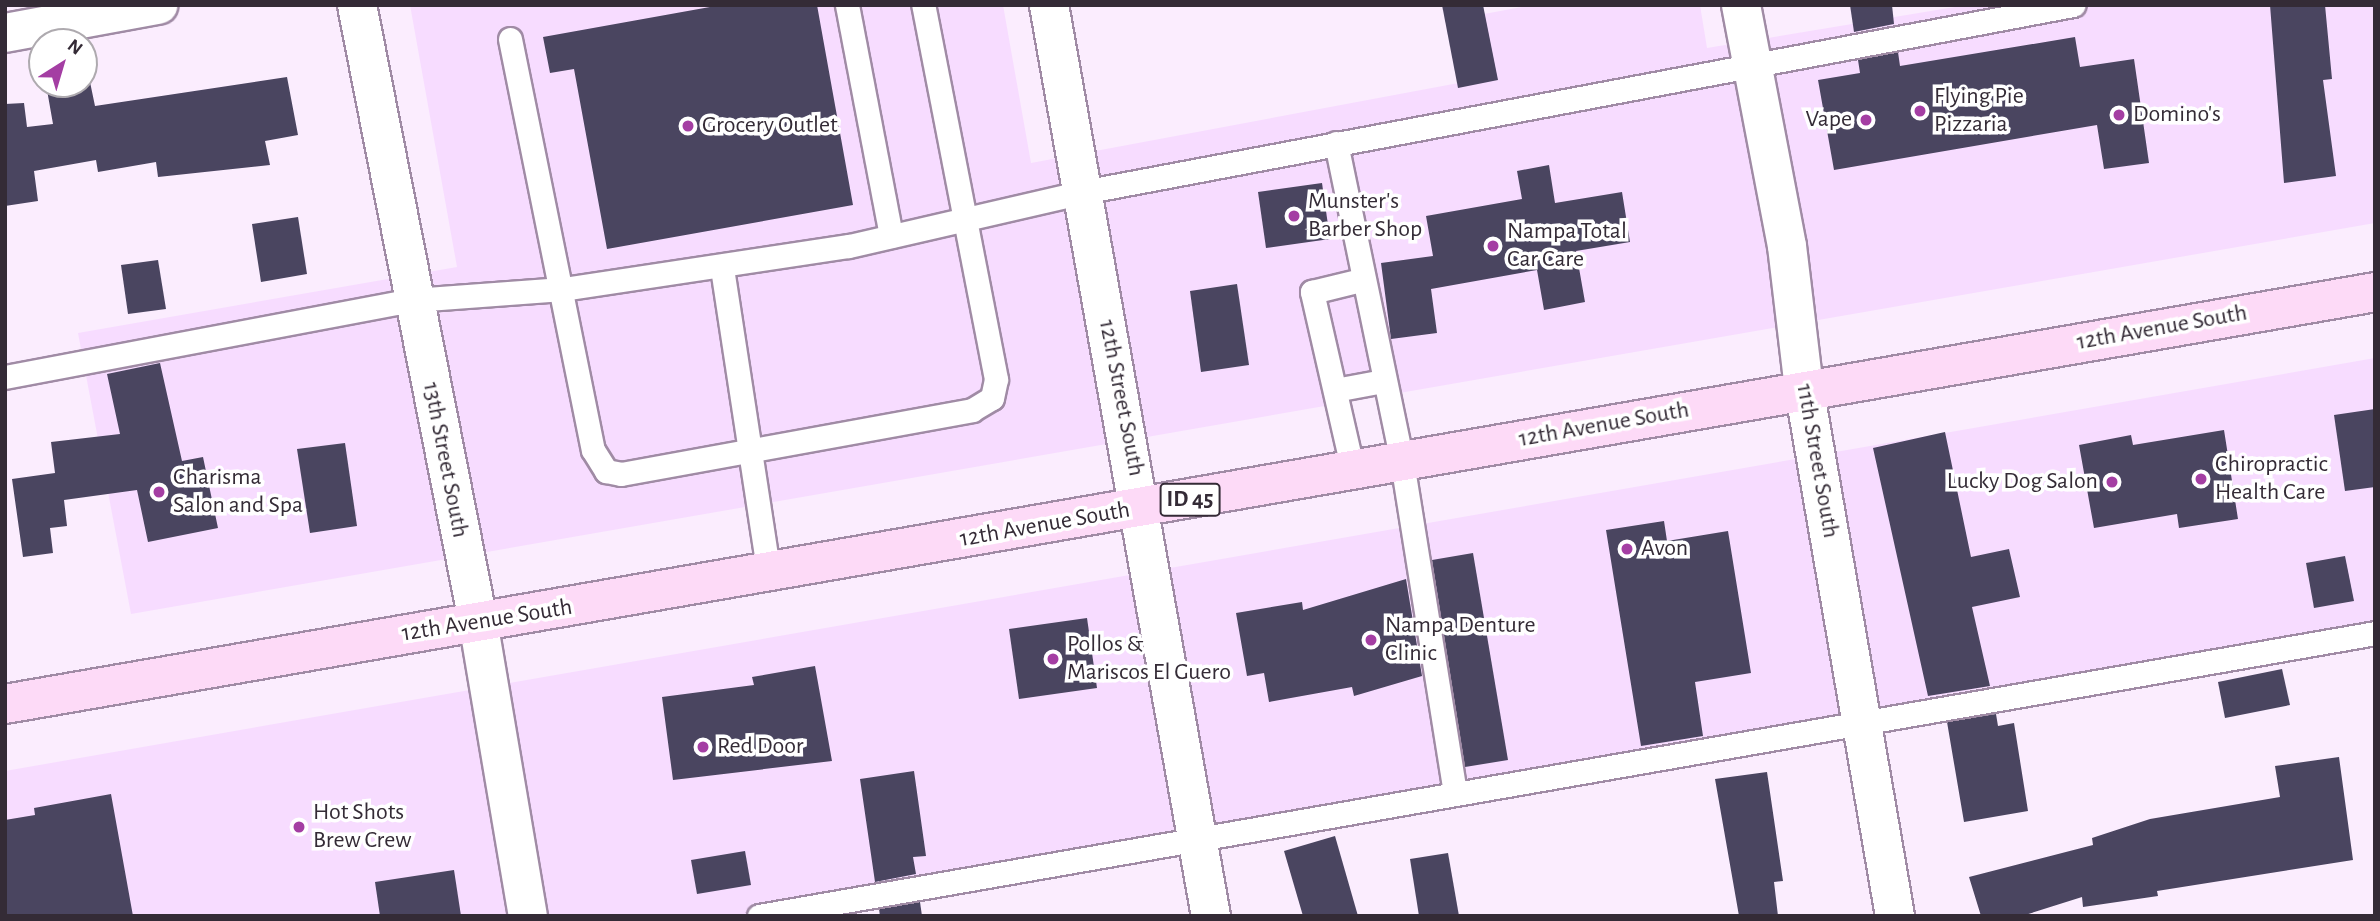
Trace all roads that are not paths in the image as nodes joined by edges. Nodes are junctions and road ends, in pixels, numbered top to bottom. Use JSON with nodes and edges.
{"nodes":[{"id":1,"x":158,"y":5,"type":"edge"},
{"id":2,"x":357,"y":5,"type":"edge"},
{"id":3,"x":847,"y":5,"type":"edge"},
{"id":4,"x":923,"y":5,"type":"edge"},
{"id":5,"x":1049,"y":5,"type":"edge"},
{"id":6,"x":1741,"y":5,"type":"edge"},
{"id":7,"x":2073,"y":5,"type":"edge"},
{"id":8,"x":5,"y":33,"type":"edge"},
{"id":9,"x":510,"y":39,"type":"dead end"},
{"id":10,"x":1752,"y":64,"type":"junction"},
{"id":11,"x":1336,"y":143,"type":"junction"},
{"id":12,"x":1083,"y":192,"type":"junction"},
{"id":13,"x":965,"y":218,"type":"junction"},
{"id":14,"x":891,"y":236,"type":"junction"},
{"id":15,"x":722,"y":268,"type":"junction"},
{"id":16,"x":1361,"y":280,"type":"junction"},
{"id":17,"x":563,"y":289,"type":"junction"},
{"id":18,"x":2375,"y":292,"type":"edge"},
{"id":19,"x":413,"y":300,"type":"junction"},
{"id":20,"x":5,"y":377,"type":"edge"},
{"id":21,"x":1382,"y":381,"type":"junction"},
{"id":22,"x":1804,"y":388,"type":"junction"},
{"id":23,"x":1335,"y":390,"type":"junction"},
{"id":24,"x":748,"y":451,"type":"junction"},
{"id":25,"x":1402,"y":462,"type":"junction"},
{"id":26,"x":1353,"y":471,"type":"junction"},
{"id":27,"x":1142,"y":508,"type":"junction"},
{"id":28,"x":769,"y":575,"type":"junction"},
{"id":29,"x":478,"y":621,"type":"junction"},
{"id":30,"x":2375,"y":633,"type":"edge"},
{"id":31,"x":5,"y":704,"type":"edge"},
{"id":32,"x":1862,"y":723,"type":"junction"},
{"id":33,"x":1455,"y":794,"type":"junction"},
{"id":34,"x":1198,"y":839,"type":"junction"},
{"id":35,"x":528,"y":916,"type":"edge"},
{"id":36,"x":759,"y":916,"type":"edge"},
{"id":37,"x":1211,"y":916,"type":"edge"},
{"id":38,"x":1895,"y":916,"type":"edge"}],
"edges":[{"from":1,"to":8,"type":"street"},
{"from":2,"to":19,"type":"street","name":"13th Street South"},
{"from":3,"to":14,"type":"lane"},
{"from":4,"to":13,"type":"lane"},
{"from":5,"to":12,"type":"street","name":"12th Street South"},
{"from":6,"to":10,"type":"street","name":"11th Street South"},
{"from":7,"to":10,"type":"lane"},
{"from":9,"to":17,"type":"lane"},
{"from":10,"to":11,"type":"lane"},
{"from":10,"to":22,"type":"street","name":"11th Street South"},
{"from":11,"to":12,"type":"lane"},
{"from":11,"to":16,"type":"lane"},
{"from":12,"to":13,"type":"lane"},
{"from":12,"to":27,"type":"street","name":"12th Street South"},
{"from":13,"to":14,"type":"lane"},
{"from":13,"to":24,"type":"lane"},
{"from":14,"to":15,"type":"lane"},
{"from":15,"to":17,"type":"lane"},
{"from":15,"to":24,"type":"lane"},
{"from":16,"to":21,"type":"lane"},
{"from":16,"to":23,"type":"lane"},
{"from":17,"to":19,"type":"lane"},
{"from":17,"to":24,"type":"lane"},
{"from":18,"to":22,"type":"main road","name":"12th Avenue South","number":"ID 45"},
{"from":19,"to":20,"type":"lane"},
{"from":19,"to":29,"type":"street","name":"13th Street South"},
{"from":21,"to":23,"type":"lane"},
{"from":21,"to":25,"type":"lane"},
{"from":22,"to":25,"type":"main road","name":"12th Avenue South","number":"ID 45"},
{"from":22,"to":32,"type":"street","name":"11th Street South"},
{"from":23,"to":26,"type":"lane"},
{"from":24,"to":28,"type":"lane"},
{"from":25,"to":26,"type":"main road","name":"12th Avenue South","number":"ID 45"},
{"from":25,"to":33,"type":"lane"},
{"from":26,"to":27,"type":"main road","name":"12th Avenue South","number":"ID 45"},
{"from":27,"to":28,"type":"main road","name":"12th Avenue South","number":"ID 45"},
{"from":27,"to":34,"type":"street","name":"12th Street South"},
{"from":28,"to":29,"type":"main road","name":"12th Avenue South","number":"ID 45"},
{"from":29,"to":31,"type":"main road","name":"12th Avenue South","number":"ID 45"},
{"from":29,"to":35,"type":"street","name":"13th Street South"},
{"from":30,"to":32,"type":"lane"},
{"from":32,"to":33,"type":"lane"},
{"from":32,"to":38,"type":"street","name":"11th Street South"},
{"from":33,"to":34,"type":"lane"},
{"from":34,"to":36,"type":"lane"},
{"from":34,"to":37,"type":"street","name":"12th Street South"}]}
